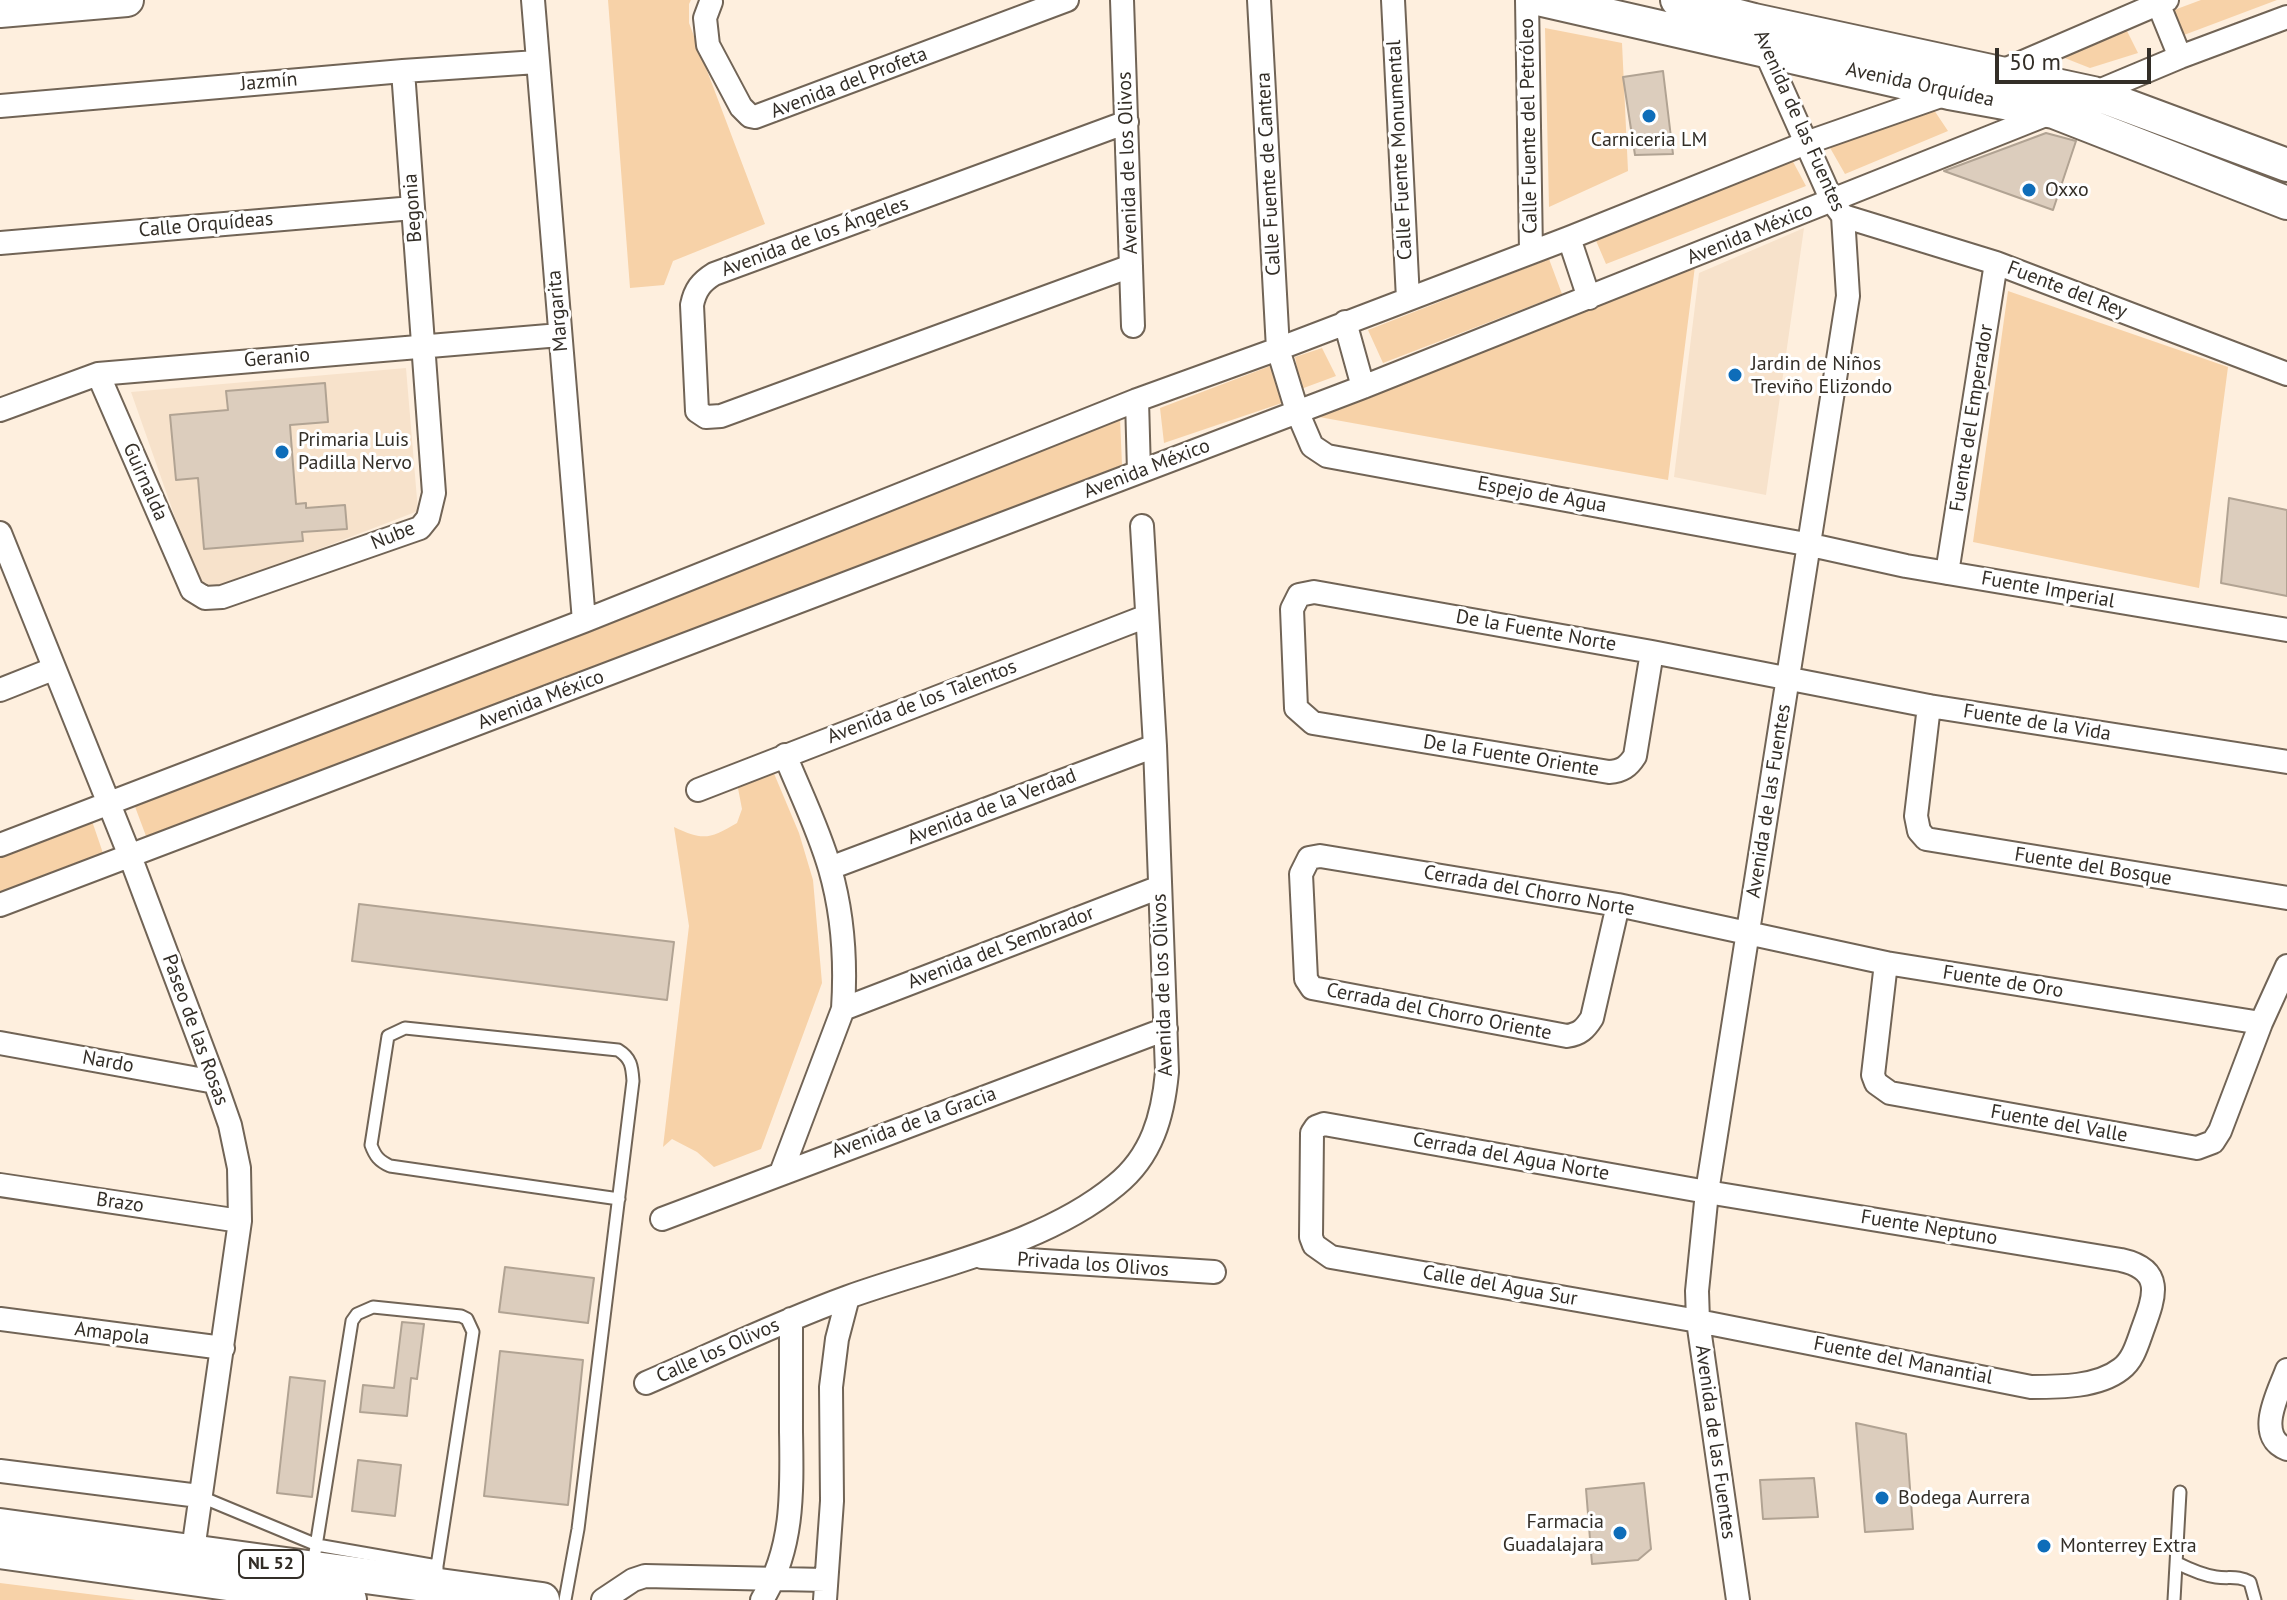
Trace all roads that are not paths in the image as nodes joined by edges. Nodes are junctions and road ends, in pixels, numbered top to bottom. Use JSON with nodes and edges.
{"nodes":[{"id":1,"x":127,"y":0,"type":"edge"},
{"id":2,"x":533,"y":0,"type":"edge"},
{"id":3,"x":1067,"y":0,"type":"edge"},
{"id":4,"x":1122,"y":0,"type":"edge"},
{"id":5,"x":1259,"y":0,"type":"edge"},
{"id":6,"x":1393,"y":0,"type":"edge"},
{"id":7,"x":1527,"y":0,"type":"edge"},
{"id":8,"x":1542,"y":0,"type":"edge"},
{"id":9,"x":2158,"y":1,"type":"edge"},
{"id":10,"x":711,"y":2,"type":"dead end"},
{"id":11,"x":1692,"y":2,"type":"edge"},
{"id":12,"x":46,"y":3,"type":"edge"},
{"id":13,"x":0,"y":11,"type":"edge"},
{"id":14,"x":2287,"y":17,"type":"edge"},
{"id":15,"x":1754,"y":20,"type":"junction"},
{"id":16,"x":1764,"y":52,"type":"junction"},
{"id":17,"x":2180,"y":57,"type":"junction"},
{"id":18,"x":537,"y":62,"type":"junction"},
{"id":19,"x":403,"y":71,"type":"junction"},
{"id":20,"x":1997,"y":73,"type":"junction"},
{"id":21,"x":1949,"y":93,"type":"junction"},
{"id":22,"x":2093,"y":93,"type":"junction"},
{"id":23,"x":0,"y":106,"type":"edge"},
{"id":24,"x":2054,"y":112,"type":"junction"},
{"id":25,"x":1127,"y":122,"type":"junction"},
{"id":26,"x":1806,"y":143,"type":"junction"},
{"id":27,"x":2287,"y":165,"type":"edge"},
{"id":28,"x":2287,"y":203,"type":"edge"},
{"id":29,"x":413,"y":208,"type":"junction"},
{"id":30,"x":1838,"y":209,"type":"junction"},
{"id":31,"x":1569,"y":238,"type":"junction"},
{"id":32,"x":0,"y":243,"type":"edge"},
{"id":33,"x":1531,"y":252,"type":"junction"},
{"id":34,"x":1996,"y":263,"type":"junction"},
{"id":35,"x":1131,"y":266,"type":"junction"},
{"id":36,"x":1589,"y":298,"type":"junction"},
{"id":37,"x":1408,"y":299,"type":"junction"},
{"id":38,"x":1345,"y":322,"type":"junction"},
{"id":39,"x":1133,"y":326,"type":"dead end"},
{"id":40,"x":560,"y":335,"type":"junction"},
{"id":41,"x":422,"y":345,"type":"junction"},
{"id":42,"x":1278,"y":349,"type":"junction"},
{"id":43,"x":98,"y":374,"type":"junction"},
{"id":44,"x":2287,"y":374,"type":"edge"},
{"id":45,"x":1363,"y":387,"type":"junction"},
{"id":46,"x":1137,"y":400,"type":"junction"},
{"id":47,"x":0,"y":410,"type":"edge"},
{"id":48,"x":1297,"y":411,"type":"junction"},
{"id":49,"x":1139,"y":472,"type":"junction"},
{"id":50,"x":1142,"y":526,"type":"dead end"},
{"id":51,"x":1,"y":541,"type":"edge"},
{"id":52,"x":1811,"y":545,"type":"junction"},
{"id":53,"x":1947,"y":573,"type":"junction"},
{"id":54,"x":192,"y":590,"type":"joint"},
{"id":55,"x":1147,"y":616,"type":"junction"},
{"id":56,"x":584,"y":621,"type":"junction"},
{"id":57,"x":2287,"y":630,"type":"edge"},
{"id":58,"x":1652,"y":652,"type":"junction"},
{"id":59,"x":53,"y":669,"type":"junction"},
{"id":60,"x":1787,"y":679,"type":"junction"},
{"id":61,"x":0,"y":690,"type":"edge"},
{"id":62,"x":1929,"y":706,"type":"junction"},
{"id":63,"x":1324,"y":726,"type":"joint"},
{"id":64,"x":1155,"y":746,"type":"junction"},
{"id":65,"x":785,"y":755,"type":"junction"},
{"id":66,"x":2287,"y":762,"type":"edge"},
{"id":67,"x":698,"y":790,"type":"dead end"},
{"id":68,"x":108,"y":804,"type":"junction"},
{"id":69,"x":0,"y":845,"type":"edge"},
{"id":70,"x":130,"y":856,"type":"junction"},
{"id":71,"x":830,"y":868,"type":"junction"},
{"id":72,"x":1160,"y":887,"type":"junction"},
{"id":73,"x":2287,"y":898,"type":"edge"},
{"id":74,"x":0,"y":905,"type":"edge"},
{"id":75,"x":1618,"y":905,"type":"junction"},
{"id":76,"x":1748,"y":931,"type":"junction"},
{"id":77,"x":1886,"y":963,"type":"junction"},
{"id":78,"x":2286,"y":969,"type":"edge"},
{"id":79,"x":1308,"y":984,"type":"joint"},
{"id":80,"x":843,"y":1009,"type":"junction"},
{"id":81,"x":2261,"y":1023,"type":"junction"},
{"id":82,"x":1166,"y":1029,"type":"junction"},
{"id":83,"x":0,"y":1043,"type":"edge"},
{"id":84,"x":215,"y":1082,"type":"junction"},
{"id":85,"x":781,"y":1173,"type":"junction"},
{"id":86,"x":0,"y":1185,"type":"edge"},
{"id":87,"x":1707,"y":1192,"type":"junction"},
{"id":88,"x":619,"y":1199,"type":"junction"},
{"id":89,"x":662,"y":1219,"type":"dead end"},
{"id":90,"x":240,"y":1221,"type":"junction"},
{"id":91,"x":1311,"y":1237,"type":"joint"},
{"id":92,"x":973,"y":1257,"type":"junction"},
{"id":93,"x":1214,"y":1272,"type":"dead end"},
{"id":94,"x":848,"y":1297,"type":"junction"},
{"id":95,"x":0,"y":1319,"type":"edge"},
{"id":96,"x":791,"y":1319,"type":"junction"},
{"id":97,"x":1698,"y":1321,"type":"junction"},
{"id":98,"x":223,"y":1348,"type":"junction"},
{"id":99,"x":2287,"y":1370,"type":"edge"},
{"id":100,"x":2107,"y":1376,"type":"joint"},
{"id":101,"x":646,"y":1383,"type":"dead end"},
{"id":102,"x":2287,"y":1449,"type":"edge"},
{"id":103,"x":0,"y":1471,"type":"edge"},
{"id":104,"x":2180,"y":1492,"type":"dead end"},
{"id":105,"x":199,"y":1496,"type":"junction"},
{"id":106,"x":0,"y":1526,"type":"edge"},
{"id":107,"x":0,"y":1551,"type":"edge"},
{"id":108,"x":315,"y":1557,"type":"junction"},
{"id":109,"x":2177,"y":1563,"type":"junction"},
{"id":110,"x":190,"y":1566,"type":"junction"},
{"id":111,"x":436,"y":1575,"type":"junction"},
{"id":112,"x":775,"y":1578,"type":"junction"},
{"id":113,"x":825,"y":1590,"type":"edge"},
{"id":114,"x":349,"y":1600,"type":"edge"},
{"id":115,"x":542,"y":1600,"type":"edge"},
{"id":116,"x":565,"y":1600,"type":"edge"},
{"id":117,"x":603,"y":1600,"type":"edge"},
{"id":118,"x":762,"y":1600,"type":"edge"},
{"id":119,"x":1738,"y":1600,"type":"edge"},
{"id":120,"x":2174,"y":1600,"type":"edge"},
{"id":121,"x":2255,"y":1600,"type":"edge"}],
"edges":[{"from":1,"to":12,"type":"street"},
{"from":2,"to":18,"type":"street","name":"Margarita"},
{"from":3,"to":10,"type":"street","name":"Avenida del Profeta"},
{"from":4,"to":25,"type":"street","name":"Avenida de los Olivos"},
{"from":5,"to":42,"type":"street","name":"Calle Fuente de Cantera"},
{"from":6,"to":37,"type":"street","name":"Calle Fuente Monumental"},
{"from":7,"to":33,"type":"street","name":"Calle Fuente del Petróleo"},
{"from":8,"to":16,"type":"street","name":"Avenida Orquídea"},
{"from":9,"to":17,"type":"street"},
{"from":9,"to":20,"type":"street"},
{"from":11,"to":15,"type":"street","name":"Avenida Orquídea"},
{"from":12,"to":13,"type":"street"},
{"from":14,"to":17,"type":"street","name":"Avenida México"},
{"from":15,"to":16,"type":"street","name":"Avenida de las Fuentes"},
{"from":15,"to":20,"type":"street","name":"Avenida Orquídea"},
{"from":16,"to":21,"type":"street","name":"Avenida Orquídea"},
{"from":16,"to":26,"type":"street","name":"Avenida de las Fuentes"},
{"from":17,"to":22,"type":"street","name":"Avenida México"},
{"from":18,"to":19,"type":"street","name":"Jazmín"},
{"from":18,"to":40,"type":"street","name":"Margarita"},
{"from":19,"to":23,"type":"street","name":"Jazmín"},
{"from":19,"to":29,"type":"street","name":"Begonia"},
{"from":20,"to":21,"type":"street"},
{"from":20,"to":22,"type":"street","name":"Avenida Orquídea"},
{"from":21,"to":24,"type":"street","name":"Avenida Orquídea"},
{"from":21,"to":26,"type":"street"},
{"from":22,"to":24,"type":"street","name":"Avenida México"},
{"from":22,"to":27,"type":"street","name":"Avenida Orquídea"},
{"from":24,"to":28,"type":"street","name":"Avenida Orquídea"},
{"from":24,"to":30,"type":"street","name":"Avenida México"},
{"from":25,"to":35,"type":"street","name":"Avenida de los Olivos"},
{"from":25,"to":35,"type":"street","name":"Avenida de los Ángeles"},
{"from":26,"to":30,"type":"street","name":"Avenida de las Fuentes"},
{"from":26,"to":31,"type":"street"},
{"from":29,"to":32,"type":"street","name":"Calle Orquídeas"},
{"from":29,"to":41,"type":"street","name":"Begonia"},
{"from":30,"to":34,"type":"street","name":"Fuente del Rey"},
{"from":30,"to":36,"type":"street","name":"Avenida México"},
{"from":30,"to":52,"type":"street","name":"Avenida de las Fuentes"},
{"from":31,"to":33,"type":"street"},
{"from":31,"to":36,"type":"street"},
{"from":33,"to":37,"type":"street"},
{"from":34,"to":44,"type":"street","name":"Fuente del Rey"},
{"from":34,"to":53,"type":"street","name":"Fuente del Emperador"},
{"from":35,"to":39,"type":"street","name":"Avenida de los Olivos"},
{"from":36,"to":45,"type":"street","name":"Avenida México"},
{"from":37,"to":38,"type":"street"},
{"from":38,"to":42,"type":"street"},
{"from":38,"to":45,"type":"street"},
{"from":40,"to":41,"type":"street","name":"Geranio"},
{"from":40,"to":56,"type":"street","name":"Margarita"},
{"from":41,"to":43,"type":"street","name":"Geranio"},
{"from":41,"to":54,"type":"street","name":"Nube"},
{"from":42,"to":46,"type":"street"},
{"from":42,"to":48,"type":"street","name":"Calle Fuente de Cantera"},
{"from":43,"to":47,"type":"street","name":"Geranio"},
{"from":43,"to":54,"type":"street","name":"Guirnalda"},
{"from":45,"to":48,"type":"street","name":"Avenida México"},
{"from":46,"to":49,"type":"street"},
{"from":46,"to":56,"type":"street"},
{"from":48,"to":49,"type":"street","name":"Avenida México"},
{"from":48,"to":52,"type":"street","name":"Espejo de Agua"},
{"from":49,"to":70,"type":"street","name":"Avenida México"},
{"from":50,"to":55,"type":"street","name":"Avenida de los Olivos"},
{"from":51,"to":59,"type":"street","name":"Paseo de las Rosas"},
{"from":52,"to":53,"type":"street","name":"Fuente Imperial"},
{"from":52,"to":60,"type":"street","name":"Avenida de las Fuentes"},
{"from":53,"to":57,"type":"street","name":"Fuente Imperial"},
{"from":55,"to":64,"type":"street","name":"Avenida de los Olivos"},
{"from":55,"to":65,"type":"street","name":"Avenida de los Talentos"},
{"from":56,"to":68,"type":"street"},
{"from":58,"to":60,"type":"street","name":"De la Fuente Norte"},
{"from":58,"to":63,"type":"street","name":"De la Fuente Oriente"},
{"from":58,"to":63,"type":"street","name":"De la Fuente Norte"},
{"from":59,"to":61,"type":"street"},
{"from":59,"to":68,"type":"street","name":"Paseo de las Rosas"},
{"from":60,"to":62,"type":"street","name":"Fuente de la Vida"},
{"from":60,"to":76,"type":"street","name":"Avenida de las Fuentes"},
{"from":62,"to":66,"type":"street","name":"Fuente de la Vida"},
{"from":62,"to":73,"type":"street","name":"Fuente del Bosque"},
{"from":64,"to":71,"type":"street","name":"Avenida de la Verdad"},
{"from":64,"to":72,"type":"street","name":"Avenida de los Olivos"},
{"from":65,"to":67,"type":"street","name":"Avenida de los Talentos"},
{"from":65,"to":71,"type":"street"},
{"from":68,"to":69,"type":"street"},
{"from":68,"to":70,"type":"street","name":"Paseo de las Rosas"},
{"from":70,"to":74,"type":"street","name":"Avenida México"},
{"from":70,"to":84,"type":"street","name":"Paseo de las Rosas"},
{"from":71,"to":80,"type":"street"},
{"from":72,"to":80,"type":"street","name":"Avenida del Sembrador"},
{"from":72,"to":82,"type":"street","name":"Avenida de los Olivos"},
{"from":75,"to":76,"type":"street","name":"Cerrada del Chorro Norte"},
{"from":75,"to":79,"type":"street","name":"Cerrada del Chorro Oriente"},
{"from":75,"to":79,"type":"street","name":"Cerrada del Chorro Norte"},
{"from":76,"to":77,"type":"street","name":"Fuente de Oro"},
{"from":76,"to":87,"type":"street","name":"Avenida de las Fuentes"},
{"from":77,"to":81,"type":"street","name":"Fuente de Oro"},
{"from":77,"to":81,"type":"street","name":"Fuente del Valle"},
{"from":78,"to":81,"type":"street"},
{"from":80,"to":85,"type":"street"},
{"from":82,"to":85,"type":"street","name":"Avenida de la Gracia"},
{"from":82,"to":92,"type":"street","name":"Avenida de los Olivos"},
{"from":83,"to":84,"type":"street","name":"Nardo"},
{"from":84,"to":90,"type":"street","name":"Paseo de las Rosas"},
{"from":85,"to":89,"type":"street","name":"Avenida de la Gracia"},
{"from":86,"to":90,"type":"street","name":"Brazo"},
{"from":87,"to":91,"type":"street","name":"Cerrada del Agua Norte"},
{"from":87,"to":97,"type":"street","name":"Avenida de las Fuentes"},
{"from":87,"to":100,"type":"street","name":"Fuente Neptuno"},
{"from":88,"to":88,"type":"lane"},
{"from":88,"to":116,"type":"lane"},
{"from":90,"to":98,"type":"street","name":"Paseo de las Rosas"},
{"from":91,"to":97,"type":"street","name":"Calle del Agua Sur"},
{"from":92,"to":93,"type":"street","name":"Privada los Olivos"},
{"from":92,"to":94,"type":"street","name":"Avenida de los Olivos"},
{"from":94,"to":96,"type":"street","name":"Avenida de los Olivos"},
{"from":94,"to":113,"type":"street"},
{"from":95,"to":98,"type":"street","name":"Amapola"},
{"from":96,"to":101,"type":"street","name":"Calle los Olivos"},
{"from":96,"to":112,"type":"street"},
{"from":97,"to":100,"type":"street","name":"Fuente del Manantial"},
{"from":97,"to":119,"type":"street","name":"Avenida de las Fuentes"},
{"from":98,"to":105,"type":"street","name":"Paseo de las Rosas"},
{"from":99,"to":102,"type":"street"},
{"from":103,"to":105,"type":"street"},
{"from":104,"to":109,"type":"lane"},
{"from":105,"to":108,"type":"lane"},
{"from":105,"to":110,"type":"street","name":"Paseo de las Rosas"},
{"from":106,"to":110,"type":"main road","number":"NL 52"},
{"from":107,"to":110,"type":"main road"},
{"from":108,"to":110,"type":"main road","number":"NL 52"},
{"from":108,"to":111,"type":"main road","number":"NL 52"},
{"from":108,"to":111,"type":"lane"},
{"from":109,"to":120,"type":"lane"},
{"from":109,"to":121,"type":"lane"},
{"from":110,"to":114,"type":"main road"},
{"from":111,"to":115,"type":"main road","number":"NL 52"},
{"from":112,"to":113,"type":"street"},
{"from":112,"to":117,"type":"street"},
{"from":112,"to":118,"type":"street"}]}
